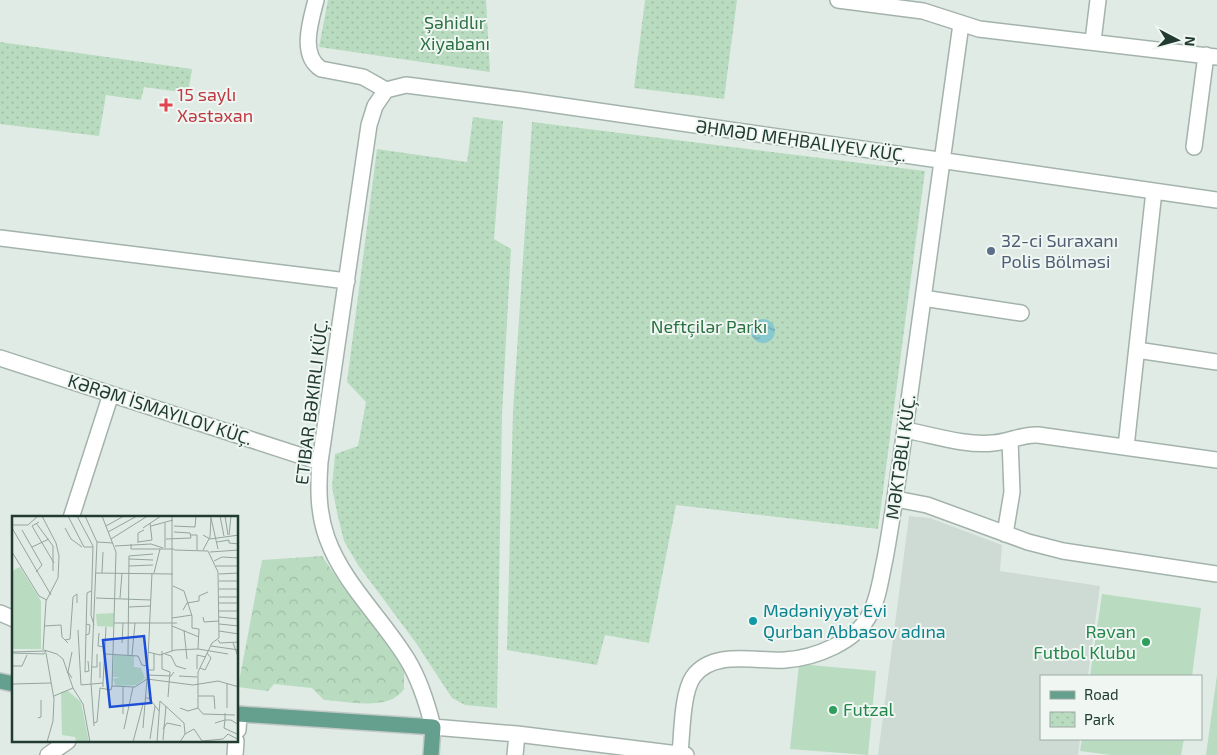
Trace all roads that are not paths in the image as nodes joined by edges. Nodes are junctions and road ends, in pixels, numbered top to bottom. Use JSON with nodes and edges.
{"nodes":[{"id":1,"x":316,"y":0,"type":"edge"},
{"id":2,"x":838,"y":0,"type":"edge"},
{"id":3,"x":1098,"y":0,"type":"edge"},
{"id":4,"x":961,"y":24,"type":"junction"},
{"id":5,"x":1093,"y":41,"type":"junction"},
{"id":6,"x":1211,"y":56,"type":"edge"},
{"id":7,"x":386,"y":90,"type":"junction"},
{"id":8,"x":1194,"y":147,"type":"dead end"},
{"id":9,"x":942,"y":162,"type":"junction"},
{"id":10,"x":1154,"y":191,"type":"junction"},
{"id":11,"x":1217,"y":200,"type":"edge"},
{"id":12,"x":0,"y":238,"type":"edge"},
{"id":13,"x":347,"y":281,"type":"junction"},
{"id":14,"x":923,"y":298,"type":"junction"},
{"id":15,"x":1021,"y":313,"type":"dead end"},
{"id":16,"x":1137,"y":350,"type":"junction"},
{"id":17,"x":0,"y":358,"type":"edge"},
{"id":18,"x":1217,"y":362,"type":"edge"},
{"id":19,"x":111,"y":394,"type":"junction"},
{"id":20,"x":905,"y":430,"type":"junction"},
{"id":21,"x":1010,"y":440,"type":"junction"},
{"id":22,"x":1126,"y":447,"type":"junction"},
{"id":23,"x":1217,"y":460,"type":"edge"},
{"id":24,"x":320,"y":462,"type":"junction"},
{"id":25,"x":896,"y":499,"type":"junction"},
{"id":26,"x":72,"y":516,"type":"edge"},
{"id":27,"x":1005,"y":534,"type":"junction"},
{"id":28,"x":1217,"y":574,"type":"edge"},
{"id":29,"x":0,"y":613,"type":"edge"},
{"id":30,"x":12,"y":617,"type":"edge"},
{"id":31,"x":239,"y":714,"type":"edge"},
{"id":32,"x":433,"y":727,"type":"junction"},
{"id":33,"x":517,"y":734,"type":"junction"},
{"id":34,"x":67,"y":742,"type":"edge"},
{"id":35,"x":236,"y":742,"type":"edge"},
{"id":36,"x":602,"y":750,"type":"edge"},
{"id":37,"x":48,"y":755,"type":"edge"},
{"id":38,"x":235,"y":755,"type":"edge"},
{"id":39,"x":431,"y":755,"type":"edge"},
{"id":40,"x":515,"y":755,"type":"edge"},
{"id":41,"x":683,"y":755,"type":"edge"}],
"edges":[{"from":1,"to":7,"type":"street"},
{"from":2,"to":4,"type":"street"},
{"from":3,"to":5,"type":"street"},
{"from":4,"to":5,"type":"street"},
{"from":4,"to":9,"type":"street","name":"MƏKTƏBLI KÜÇ."},
{"from":5,"to":6,"type":"street"},
{"from":6,"to":8,"type":"street"},
{"from":7,"to":9,"type":"street"},
{"from":7,"to":13,"type":"street","name":"ETIBAR BƏKIRLI KÜÇ."},
{"from":9,"to":10,"type":"street"},
{"from":9,"to":14,"type":"street","name":"MƏKTƏBLI KÜÇ."},
{"from":10,"to":11,"type":"street"},
{"from":10,"to":16,"type":"street"},
{"from":12,"to":13,"type":"street"},
{"from":13,"to":24,"type":"street","name":"ETIBAR BƏKIRLI KÜÇ."},
{"from":14,"to":15,"type":"street"},
{"from":14,"to":20,"type":"street","name":"MƏKTƏBLI KÜÇ."},
{"from":16,"to":18,"type":"street"},
{"from":16,"to":22,"type":"street"},
{"from":17,"to":19,"type":"street"},
{"from":19,"to":24,"type":"street"},
{"from":19,"to":26,"type":"street"},
{"from":20,"to":21,"type":"street"},
{"from":20,"to":25,"type":"street","name":"MƏKTƏBLI KÜÇ."},
{"from":21,"to":22,"type":"street"},
{"from":21,"to":27,"type":"street"},
{"from":22,"to":23,"type":"street"},
{"from":24,"to":32,"type":"street","name":"ETIBAR BƏKIRLI KÜÇ."},
{"from":25,"to":27,"type":"street"},
{"from":25,"to":41,"type":"street","name":"MƏKTƏBLI KÜÇ."},
{"from":27,"to":28,"type":"street"},
{"from":29,"to":30,"type":"street"},
{"from":31,"to":32,"type":"main road"},
{"from":32,"to":33,"type":"street"},
{"from":32,"to":39,"type":"main road","name":"ETIBAR BƏKIRLI KÜÇ."},
{"from":33,"to":36,"type":"street"},
{"from":33,"to":40,"type":"street"},
{"from":34,"to":37,"type":"street"},
{"from":35,"to":38,"type":"street"},
{"from":36,"to":41,"type":"street"}]}
